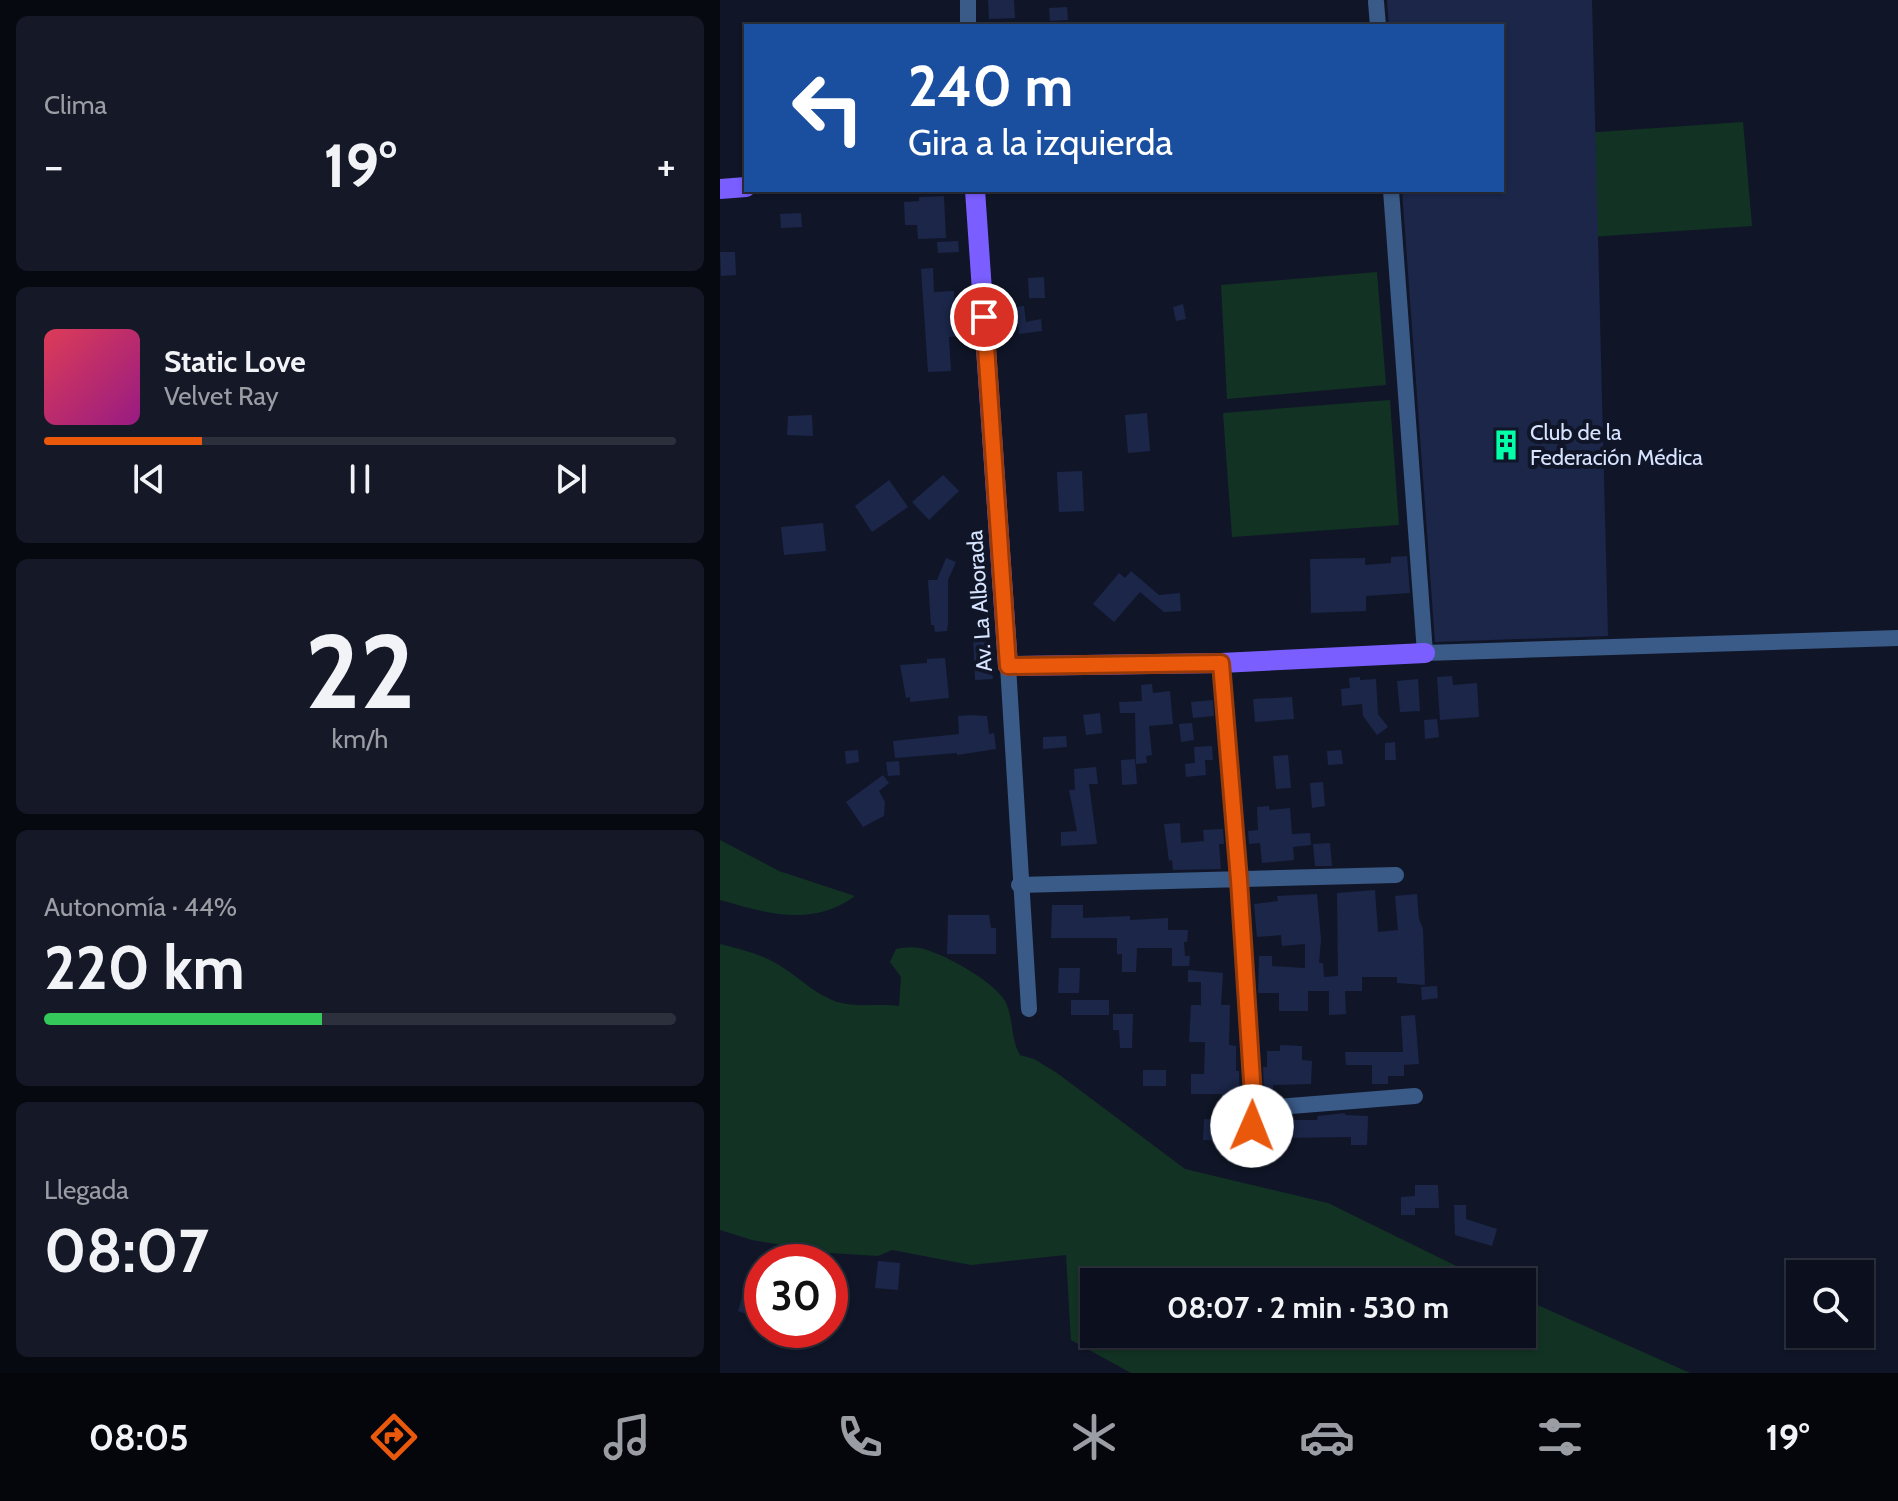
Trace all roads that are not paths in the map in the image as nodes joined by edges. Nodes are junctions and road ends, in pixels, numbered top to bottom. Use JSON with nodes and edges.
{"nodes":[{"id":1,"x":968,"y":0,"type":"edge"},
{"id":2,"x":1376,"y":2,"type":"dead end"},
{"id":3,"x":968,"y":24,"type":"edge"},
{"id":4,"x":1378,"y":24,"type":"edge"},
{"id":5,"x":744,"y":187,"type":"edge"},
{"id":6,"x":720,"y":189,"type":"edge"},
{"id":7,"x":975,"y":192,"type":"edge"},
{"id":8,"x":1391,"y":192,"type":"edge"},
{"id":9,"x":1898,"y":638,"type":"edge"},
{"id":10,"x":1425,"y":653,"type":"junction"},
{"id":11,"x":1221,"y":663,"type":"junction"},
{"id":12,"x":1008,"y":666,"type":"junction"},
{"id":13,"x":1396,"y":875,"type":"dead end"},
{"id":14,"x":1239,"y":880,"type":"junction"},
{"id":15,"x":1019,"y":885,"type":"junction"},
{"id":16,"x":1029,"y":1009,"type":"dead end"},
{"id":17,"x":1415,"y":1096,"type":"dead end"},
{"id":18,"x":1253,"y":1109,"type":"junction"},
{"id":19,"x":1250,"y":1144,"type":"dead end"}],
"edges":[{"from":1,"to":3,"type":"street"},
{"from":2,"to":4,"type":"street"},
{"from":5,"to":6,"type":"main road"},
{"from":7,"to":12,"type":"main road","name":"Av. La Alborada"},
{"from":8,"to":10,"type":"street"},
{"from":9,"to":10,"type":"street"},
{"from":10,"to":11,"type":"main road"},
{"from":11,"to":12,"type":"main road"},
{"from":11,"to":14,"type":"street"},
{"from":12,"to":15,"type":"street","name":"Av. La Alborada"},
{"from":13,"to":14,"type":"street"},
{"from":14,"to":15,"type":"street"},
{"from":14,"to":18,"type":"street"},
{"from":15,"to":16,"type":"street","name":"Av. La Alborada"},
{"from":17,"to":18,"type":"street"},
{"from":18,"to":19,"type":"street"}]}
